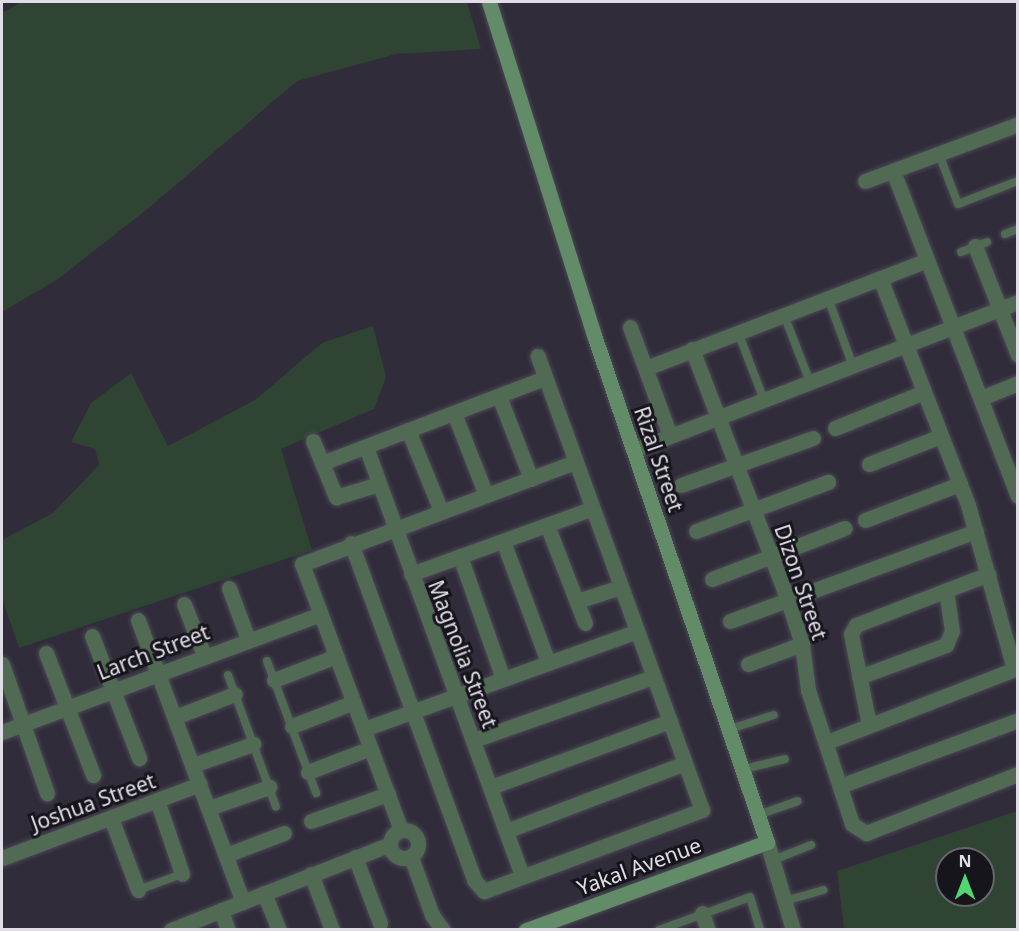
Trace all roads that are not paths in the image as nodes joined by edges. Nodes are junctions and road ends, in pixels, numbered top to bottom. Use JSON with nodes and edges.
{"nodes":[{"id":1,"x":489,"y":2,"type":"edge"},
{"id":2,"x":1017,"y":124,"type":"edge"},
{"id":3,"x":939,"y":154,"type":"junction"},
{"id":4,"x":893,"y":171,"type":"junction"},
{"id":5,"x":865,"y":181,"type":"dead end"},
{"id":6,"x":1017,"y":182,"type":"edge"},
{"id":7,"x":1017,"y":230,"type":"edge"},
{"id":8,"x":1005,"y":234,"type":"dead end"},
{"id":9,"x":974,"y":247,"type":"dead end"},
{"id":10,"x":927,"y":260,"type":"junction"},
{"id":11,"x":880,"y":278,"type":"junction"},
{"id":12,"x":828,"y":298,"type":"junction"},
{"id":13,"x":1017,"y":302,"type":"edge"},
{"id":14,"x":1000,"y":309,"type":"junction"},
{"id":15,"x":784,"y":315,"type":"junction"},
{"id":16,"x":630,"y":327,"type":"dead end"},
{"id":17,"x":953,"y":327,"type":"junction"},
{"id":18,"x":738,"y":333,"type":"junction"},
{"id":19,"x":905,"y":345,"type":"junction"},
{"id":20,"x":692,"y":349,"type":"junction"},
{"id":21,"x":1017,"y":355,"type":"edge"},
{"id":22,"x":538,"y":356,"type":"dead end"},
{"id":23,"x":853,"y":366,"type":"junction"},
{"id":24,"x":646,"y":368,"type":"junction"},
{"id":25,"x":545,"y":378,"type":"junction"},
{"id":26,"x":810,"y":382,"type":"junction"},
{"id":27,"x":1017,"y":383,"type":"edge"},
{"id":28,"x":924,"y":392,"type":"junction"},
{"id":29,"x":499,"y":396,"type":"junction"},
{"id":30,"x":981,"y":398,"type":"junction"},
{"id":31,"x":764,"y":400,"type":"junction"},
{"id":32,"x":454,"y":413,"type":"junction"},
{"id":33,"x":719,"y":417,"type":"junction"},
{"id":34,"x":835,"y":428,"type":"dead end"},
{"id":35,"x":408,"y":430,"type":"junction"},
{"id":36,"x":670,"y":436,"type":"junction"},
{"id":37,"x":941,"y":436,"type":"junction"},
{"id":38,"x":813,"y":438,"type":"dead end"},
{"id":39,"x":313,"y":441,"type":"dead end"},
{"id":40,"x":366,"y":447,"type":"junction"},
{"id":41,"x":634,"y":450,"type":"junction"},
{"id":42,"x":575,"y":462,"type":"junction"},
{"id":43,"x":322,"y":463,"type":"junction"},
{"id":44,"x":869,"y":464,"type":"dead end"},
{"id":45,"x":738,"y":466,"type":"junction"},
{"id":46,"x":531,"y":479,"type":"junction"},
{"id":47,"x":828,"y":483,"type":"dead end"},
{"id":48,"x":379,"y":484,"type":"junction"},
{"id":49,"x":960,"y":484,"type":"junction"},
{"id":50,"x":681,"y":485,"type":"dead end"},
{"id":51,"x":486,"y":495,"type":"junction"},
{"id":52,"x":1017,"y":496,"type":"edge"},
{"id":53,"x":591,"y":509,"type":"junction"},
{"id":54,"x":754,"y":510,"type":"junction"},
{"id":55,"x":441,"y":511,"type":"junction"},
{"id":56,"x":865,"y":520,"type":"dead end"},
{"id":57,"x":547,"y":525,"type":"junction"},
{"id":58,"x":394,"y":528,"type":"junction"},
{"id":59,"x":845,"y":528,"type":"dead end"},
{"id":60,"x":696,"y":531,"type":"dead end"},
{"id":61,"x":976,"y":531,"type":"junction"},
{"id":62,"x":503,"y":541,"type":"junction"},
{"id":63,"x":351,"y":543,"type":"junction"},
{"id":64,"x":460,"y":556,"type":"junction"},
{"id":65,"x":772,"y":557,"type":"junction"},
{"id":66,"x":411,"y":574,"type":"junction"},
{"id":67,"x":989,"y":574,"type":"junction"},
{"id":68,"x":712,"y":579,"type":"dead end"},
{"id":69,"x":621,"y":587,"type":"junction"},
{"id":70,"x":229,"y":588,"type":"dead end"},
{"id":71,"x":946,"y":590,"type":"junction"},
{"id":72,"x":577,"y":601,"type":"junction"},
{"id":73,"x":788,"y":601,"type":"junction"},
{"id":74,"x":184,"y":604,"type":"dead end"},
{"id":75,"x":321,"y":614,"type":"junction"},
{"id":76,"x":138,"y":620,"type":"dead end"},
{"id":77,"x":730,"y":621,"type":"dead end"},
{"id":78,"x":585,"y":623,"type":"dead end"},
{"id":79,"x":637,"y":631,"type":"junction"},
{"id":80,"x":92,"y":636,"type":"dead end"},
{"id":81,"x":248,"y":639,"type":"junction"},
{"id":82,"x":802,"y":644,"type":"junction"},
{"id":83,"x":46,"y":653,"type":"dead end"},
{"id":84,"x":204,"y":655,"type":"junction"},
{"id":85,"x":337,"y":656,"type":"junction"},
{"id":86,"x":267,"y":661,"type":"dead end"},
{"id":87,"x":548,"y":662,"type":"junction"},
{"id":88,"x":2,"y":664,"type":"edge"},
{"id":89,"x":748,"y":664,"type":"dead end"},
{"id":90,"x":1016,"y":669,"type":"edge"},
{"id":91,"x":158,"y":673,"type":"junction"},
{"id":92,"x":228,"y":675,"type":"dead end"},
{"id":93,"x":653,"y":677,"type":"junction"},
{"id":94,"x":859,"y":677,"type":"junction"},
{"id":95,"x":503,"y":679,"type":"junction"},
{"id":96,"x":274,"y":680,"type":"junction"},
{"id":97,"x":112,"y":690,"type":"junction"},
{"id":98,"x":235,"y":694,"type":"junction"},
{"id":99,"x":457,"y":695,"type":"junction"},
{"id":100,"x":354,"y":702,"type":"junction"},
{"id":101,"x":66,"y":707,"type":"junction"},
{"id":102,"x":412,"y":712,"type":"junction"},
{"id":103,"x":774,"y":715,"type":"dead end"},
{"id":104,"x":175,"y":717,"type":"junction"},
{"id":105,"x":1017,"y":720,"type":"edge"},
{"id":106,"x":670,"y":721,"type":"junction"},
{"id":107,"x":23,"y":724,"type":"junction"},
{"id":108,"x":869,"y":725,"type":"junction"},
{"id":109,"x":292,"y":726,"type":"junction"},
{"id":110,"x":364,"y":729,"type":"junction"},
{"id":111,"x":730,"y":729,"type":"junction"},
{"id":112,"x":2,"y":732,"type":"edge"},
{"id":113,"x":474,"y":740,"type":"junction"},
{"id":114,"x":827,"y":742,"type":"junction"},
{"id":115,"x":253,"y":744,"type":"junction"},
{"id":116,"x":371,"y":748,"type":"junction"},
{"id":117,"x":139,"y":758,"type":"dead end"},
{"id":118,"x":785,"y":759,"type":"dead end"},
{"id":119,"x":685,"y":763,"type":"junction"},
{"id":120,"x":193,"y":765,"type":"junction"},
{"id":121,"x":744,"y":769,"type":"junction"},
{"id":122,"x":308,"y":772,"type":"junction"},
{"id":123,"x":1017,"y":774,"type":"edge"},
{"id":124,"x":93,"y":775,"type":"dead end"},
{"id":125,"x":200,"y":784,"type":"junction"},
{"id":126,"x":840,"y":786,"type":"junction"},
{"id":127,"x":268,"y":787,"type":"junction"},
{"id":128,"x":491,"y":788,"type":"junction"},
{"id":129,"x":47,"y":793,"type":"dead end"},
{"id":130,"x":316,"y":793,"type":"dead end"},
{"id":131,"x":388,"y":794,"type":"junction"},
{"id":132,"x":157,"y":800,"type":"junction"},
{"id":133,"x":798,"y":801,"type":"dead end"},
{"id":134,"x":276,"y":807,"type":"dead end"},
{"id":135,"x":209,"y":808,"type":"junction"},
{"id":136,"x":758,"y":815,"type":"junction"},
{"id":137,"x":111,"y":818,"type":"junction"},
{"id":138,"x":311,"y":820,"type":"dead end"},
{"id":139,"x":401,"y":830,"type":"junction"},
{"id":140,"x":506,"y":831,"type":"junction"},
{"id":141,"x":284,"y":833,"type":"dead end"},
{"id":142,"x":767,"y":842,"type":"junction"},
{"id":143,"x":390,"y":844,"type":"junction"},
{"id":144,"x":811,"y":845,"type":"dead end"},
{"id":145,"x":226,"y":855,"type":"junction"},
{"id":146,"x":355,"y":856,"type":"junction"},
{"id":147,"x":411,"y":857,"type":"junction"},
{"id":148,"x":2,"y":858,"type":"edge"},
{"id":149,"x":773,"y":860,"type":"junction"},
{"id":150,"x":182,"y":874,"type":"joint"},
{"id":151,"x":312,"y":874,"type":"junction"},
{"id":152,"x":522,"y":876,"type":"junction"},
{"id":153,"x":138,"y":890,"type":"joint"},
{"id":154,"x":823,"y":890,"type":"dead end"},
{"id":155,"x":264,"y":893,"type":"junction"},
{"id":156,"x":785,"y":901,"type":"junction"},
{"id":157,"x":243,"y":902,"type":"junction"},
{"id":158,"x":220,"y":910,"type":"junction"},
{"id":159,"x":702,"y":913,"type":"junction"},
{"id":160,"x":431,"y":922,"type":"edge"},
{"id":161,"x":380,"y":923,"type":"dead end"},
{"id":162,"x":174,"y":929,"type":"edge"},
{"id":163,"x":228,"y":930,"type":"edge"},
{"id":164,"x":279,"y":930,"type":"edge"},
{"id":165,"x":332,"y":930,"type":"edge"},
{"id":166,"x":443,"y":930,"type":"edge"},
{"id":167,"x":526,"y":930,"type":"edge"},
{"id":168,"x":659,"y":930,"type":"edge"},
{"id":169,"x":708,"y":930,"type":"edge"},
{"id":170,"x":760,"y":930,"type":"edge"},
{"id":171,"x":793,"y":930,"type":"edge"}],
"edges":[{"from":1,"to":41,"type":"street","name":"Rizal Street"},
{"from":2,"to":3,"type":"street"},
{"from":3,"to":4,"type":"street"},
{"from":3,"to":6,"type":"lane"},
{"from":4,"to":5,"type":"street"},
{"from":4,"to":10,"type":"street"},
{"from":7,"to":8,"type":"lane"},
{"from":9,"to":14,"type":"street"},
{"from":10,"to":11,"type":"street"},
{"from":10,"to":17,"type":"street"},
{"from":11,"to":12,"type":"street"},
{"from":11,"to":19,"type":"street"},
{"from":12,"to":15,"type":"street"},
{"from":12,"to":23,"type":"lane"},
{"from":13,"to":14,"type":"street"},
{"from":14,"to":17,"type":"street"},
{"from":14,"to":21,"type":"street"},
{"from":15,"to":18,"type":"street"},
{"from":15,"to":26,"type":"lane"},
{"from":16,"to":24,"type":"street"},
{"from":17,"to":19,"type":"street"},
{"from":17,"to":30,"type":"street"},
{"from":18,"to":20,"type":"street"},
{"from":18,"to":31,"type":"lane"},
{"from":19,"to":23,"type":"street"},
{"from":19,"to":28,"type":"street"},
{"from":20,"to":24,"type":"street"},
{"from":20,"to":33,"type":"street","name":"Dizon Street"},
{"from":22,"to":25,"type":"street"},
{"from":23,"to":26,"type":"street"},
{"from":24,"to":36,"type":"street"},
{"from":25,"to":29,"type":"street"},
{"from":25,"to":42,"type":"street"},
{"from":26,"to":31,"type":"street"},
{"from":27,"to":30,"type":"street"},
{"from":28,"to":34,"type":"street"},
{"from":28,"to":37,"type":"street"},
{"from":29,"to":32,"type":"street"},
{"from":29,"to":46,"type":"street"},
{"from":30,"to":52,"type":"street"},
{"from":31,"to":33,"type":"street"},
{"from":32,"to":35,"type":"street"},
{"from":32,"to":51,"type":"street"},
{"from":33,"to":36,"type":"street"},
{"from":33,"to":45,"type":"street","name":"Dizon Street"},
{"from":35,"to":40,"type":"street"},
{"from":35,"to":55,"type":"street"},
{"from":36,"to":41,"type":"street"},
{"from":37,"to":44,"type":"street"},
{"from":37,"to":49,"type":"street"},
{"from":38,"to":45,"type":"street"},
{"from":39,"to":43,"type":"street"},
{"from":40,"to":43,"type":"street"},
{"from":40,"to":48,"type":"street","name":"Magnolia Street"},
{"from":41,"to":111,"type":"street","name":"Rizal Street"},
{"from":42,"to":46,"type":"street"},
{"from":42,"to":53,"type":"street"},
{"from":43,"to":48,"type":"street"},
{"from":45,"to":50,"type":"street"},
{"from":45,"to":54,"type":"street","name":"Dizon Street"},
{"from":46,"to":51,"type":"street"},
{"from":47,"to":54,"type":"street"},
{"from":48,"to":58,"type":"street","name":"Magnolia Street"},
{"from":49,"to":56,"type":"street"},
{"from":49,"to":61,"type":"street"},
{"from":51,"to":55,"type":"street"},
{"from":53,"to":57,"type":"street"},
{"from":53,"to":69,"type":"street"},
{"from":54,"to":60,"type":"street"},
{"from":54,"to":65,"type":"street","name":"Dizon Street"},
{"from":55,"to":58,"type":"street"},
{"from":57,"to":62,"type":"street"},
{"from":57,"to":72,"type":"street"},
{"from":58,"to":63,"type":"street"},
{"from":58,"to":66,"type":"street","name":"Magnolia Street"},
{"from":59,"to":65,"type":"street"},
{"from":61,"to":67,"type":"street"},
{"from":61,"to":73,"type":"street"},
{"from":62,"to":64,"type":"street"},
{"from":62,"to":87,"type":"street"},
{"from":63,"to":75,"type":"street"},
{"from":63,"to":102,"type":"street"},
{"from":64,"to":66,"type":"street"},
{"from":64,"to":95,"type":"street"},
{"from":65,"to":68,"type":"street"},
{"from":65,"to":73,"type":"street","name":"Dizon Street"},
{"from":66,"to":99,"type":"street","name":"Magnolia Street"},
{"from":67,"to":71,"type":"street"},
{"from":67,"to":90,"type":"street"},
{"from":69,"to":72,"type":"street"},
{"from":69,"to":79,"type":"street"},
{"from":70,"to":81,"type":"street"},
{"from":71,"to":94,"type":"street"},
{"from":71,"to":94,"type":"street"},
{"from":72,"to":78,"type":"street"},
{"from":73,"to":77,"type":"street"},
{"from":73,"to":82,"type":"street","name":"Dizon Street"},
{"from":74,"to":84,"type":"street"},
{"from":75,"to":81,"type":"street","name":"Larch Street"},
{"from":75,"to":85,"type":"street"},
{"from":76,"to":91,"type":"street"},
{"from":79,"to":87,"type":"street"},
{"from":79,"to":93,"type":"street"},
{"from":80,"to":97,"type":"street"},
{"from":81,"to":84,"type":"street","name":"Larch Street"},
{"from":82,"to":89,"type":"street"},
{"from":82,"to":114,"type":"street","name":"Dizon Street"},
{"from":83,"to":101,"type":"street"},
{"from":84,"to":91,"type":"street","name":"Larch Street"},
{"from":85,"to":96,"type":"street"},
{"from":85,"to":100,"type":"street"},
{"from":86,"to":96,"type":"lane"},
{"from":87,"to":95,"type":"street"},
{"from":88,"to":107,"type":"street"},
{"from":90,"to":108,"type":"street"},
{"from":91,"to":97,"type":"street","name":"Larch Street"},
{"from":91,"to":104,"type":"street"},
{"from":92,"to":98,"type":"lane"},
{"from":93,"to":106,"type":"street"},
{"from":93,"to":113,"type":"street"},
{"from":94,"to":108,"type":"street"},
{"from":95,"to":99,"type":"street"},
{"from":96,"to":109,"type":"lane"},
{"from":97,"to":101,"type":"street","name":"Larch Street"},
{"from":97,"to":117,"type":"street"},
{"from":98,"to":104,"type":"street"},
{"from":98,"to":115,"type":"lane"},
{"from":99,"to":102,"type":"street"},
{"from":99,"to":113,"type":"street","name":"Magnolia Street"},
{"from":100,"to":109,"type":"street"},
{"from":100,"to":110,"type":"street"},
{"from":101,"to":107,"type":"street","name":"Larch Street"},
{"from":101,"to":124,"type":"street"},
{"from":102,"to":110,"type":"street"},
{"from":102,"to":152,"type":"street"},
{"from":103,"to":111,"type":"lane"},
{"from":104,"to":120,"type":"street"},
{"from":105,"to":126,"type":"street"},
{"from":106,"to":119,"type":"street"},
{"from":106,"to":128,"type":"street"},
{"from":107,"to":112,"type":"street","name":"Larch Street"},
{"from":107,"to":129,"type":"street"},
{"from":108,"to":114,"type":"street"},
{"from":109,"to":122,"type":"lane"},
{"from":110,"to":116,"type":"street"},
{"from":111,"to":121,"type":"street","name":"Rizal Street"},
{"from":113,"to":128,"type":"street","name":"Magnolia Street"},
{"from":114,"to":126,"type":"street","name":"Dizon Street"},
{"from":115,"to":120,"type":"street"},
{"from":115,"to":127,"type":"lane"},
{"from":116,"to":122,"type":"street"},
{"from":116,"to":131,"type":"street"},
{"from":118,"to":121,"type":"lane"},
{"from":119,"to":140,"type":"street"},
{"from":119,"to":152,"type":"street"},
{"from":120,"to":125,"type":"street"},
{"from":121,"to":136,"type":"street","name":"Rizal Street"},
{"from":122,"to":130,"type":"lane"},
{"from":123,"to":126,"type":"street","name":"Dizon Street"},
{"from":125,"to":132,"type":"street","name":"Joshua Street"},
{"from":125,"to":135,"type":"street"},
{"from":127,"to":134,"type":"lane"},
{"from":127,"to":135,"type":"street"},
{"from":128,"to":140,"type":"street","name":"Magnolia Street"},
{"from":131,"to":138,"type":"street"},
{"from":131,"to":139,"type":"street"},
{"from":132,"to":137,"type":"street","name":"Joshua Street"},
{"from":132,"to":150,"type":"street"},
{"from":133,"to":136,"type":"lane"},
{"from":135,"to":145,"type":"street"},
{"from":136,"to":142,"type":"street","name":"Rizal Street"},
{"from":137,"to":148,"type":"street","name":"Joshua Street"},
{"from":137,"to":153,"type":"street"},
{"from":139,"to":143,"type":"street"},
{"from":139,"to":147,"type":"street"},
{"from":140,"to":152,"type":"street","name":"Magnolia Street"},
{"from":141,"to":145,"type":"street"},
{"from":142,"to":149,"type":"street","name":"Rizal Street"},
{"from":142,"to":167,"type":"street","name":"Yakal Avenue"},
{"from":143,"to":146,"type":"street"},
{"from":143,"to":147,"type":"street"},
{"from":144,"to":149,"type":"lane"},
{"from":145,"to":157,"type":"street"},
{"from":146,"to":151,"type":"street"},
{"from":146,"to":161,"type":"street"},
{"from":147,"to":160,"type":"street"},
{"from":149,"to":156,"type":"street","name":"Rizal Street"},
{"from":150,"to":153,"type":"lane"},
{"from":151,"to":155,"type":"street"},
{"from":151,"to":165,"type":"street"},
{"from":154,"to":156,"type":"lane"},
{"from":155,"to":157,"type":"street"},
{"from":155,"to":164,"type":"street"},
{"from":156,"to":171,"type":"street","name":"Rizal Street"},
{"from":157,"to":158,"type":"street"},
{"from":158,"to":162,"type":"street"},
{"from":158,"to":163,"type":"street"},
{"from":159,"to":168,"type":"lane"},
{"from":159,"to":169,"type":"street"},
{"from":159,"to":170,"type":"lane"},
{"from":160,"to":166,"type":"street"}]}
